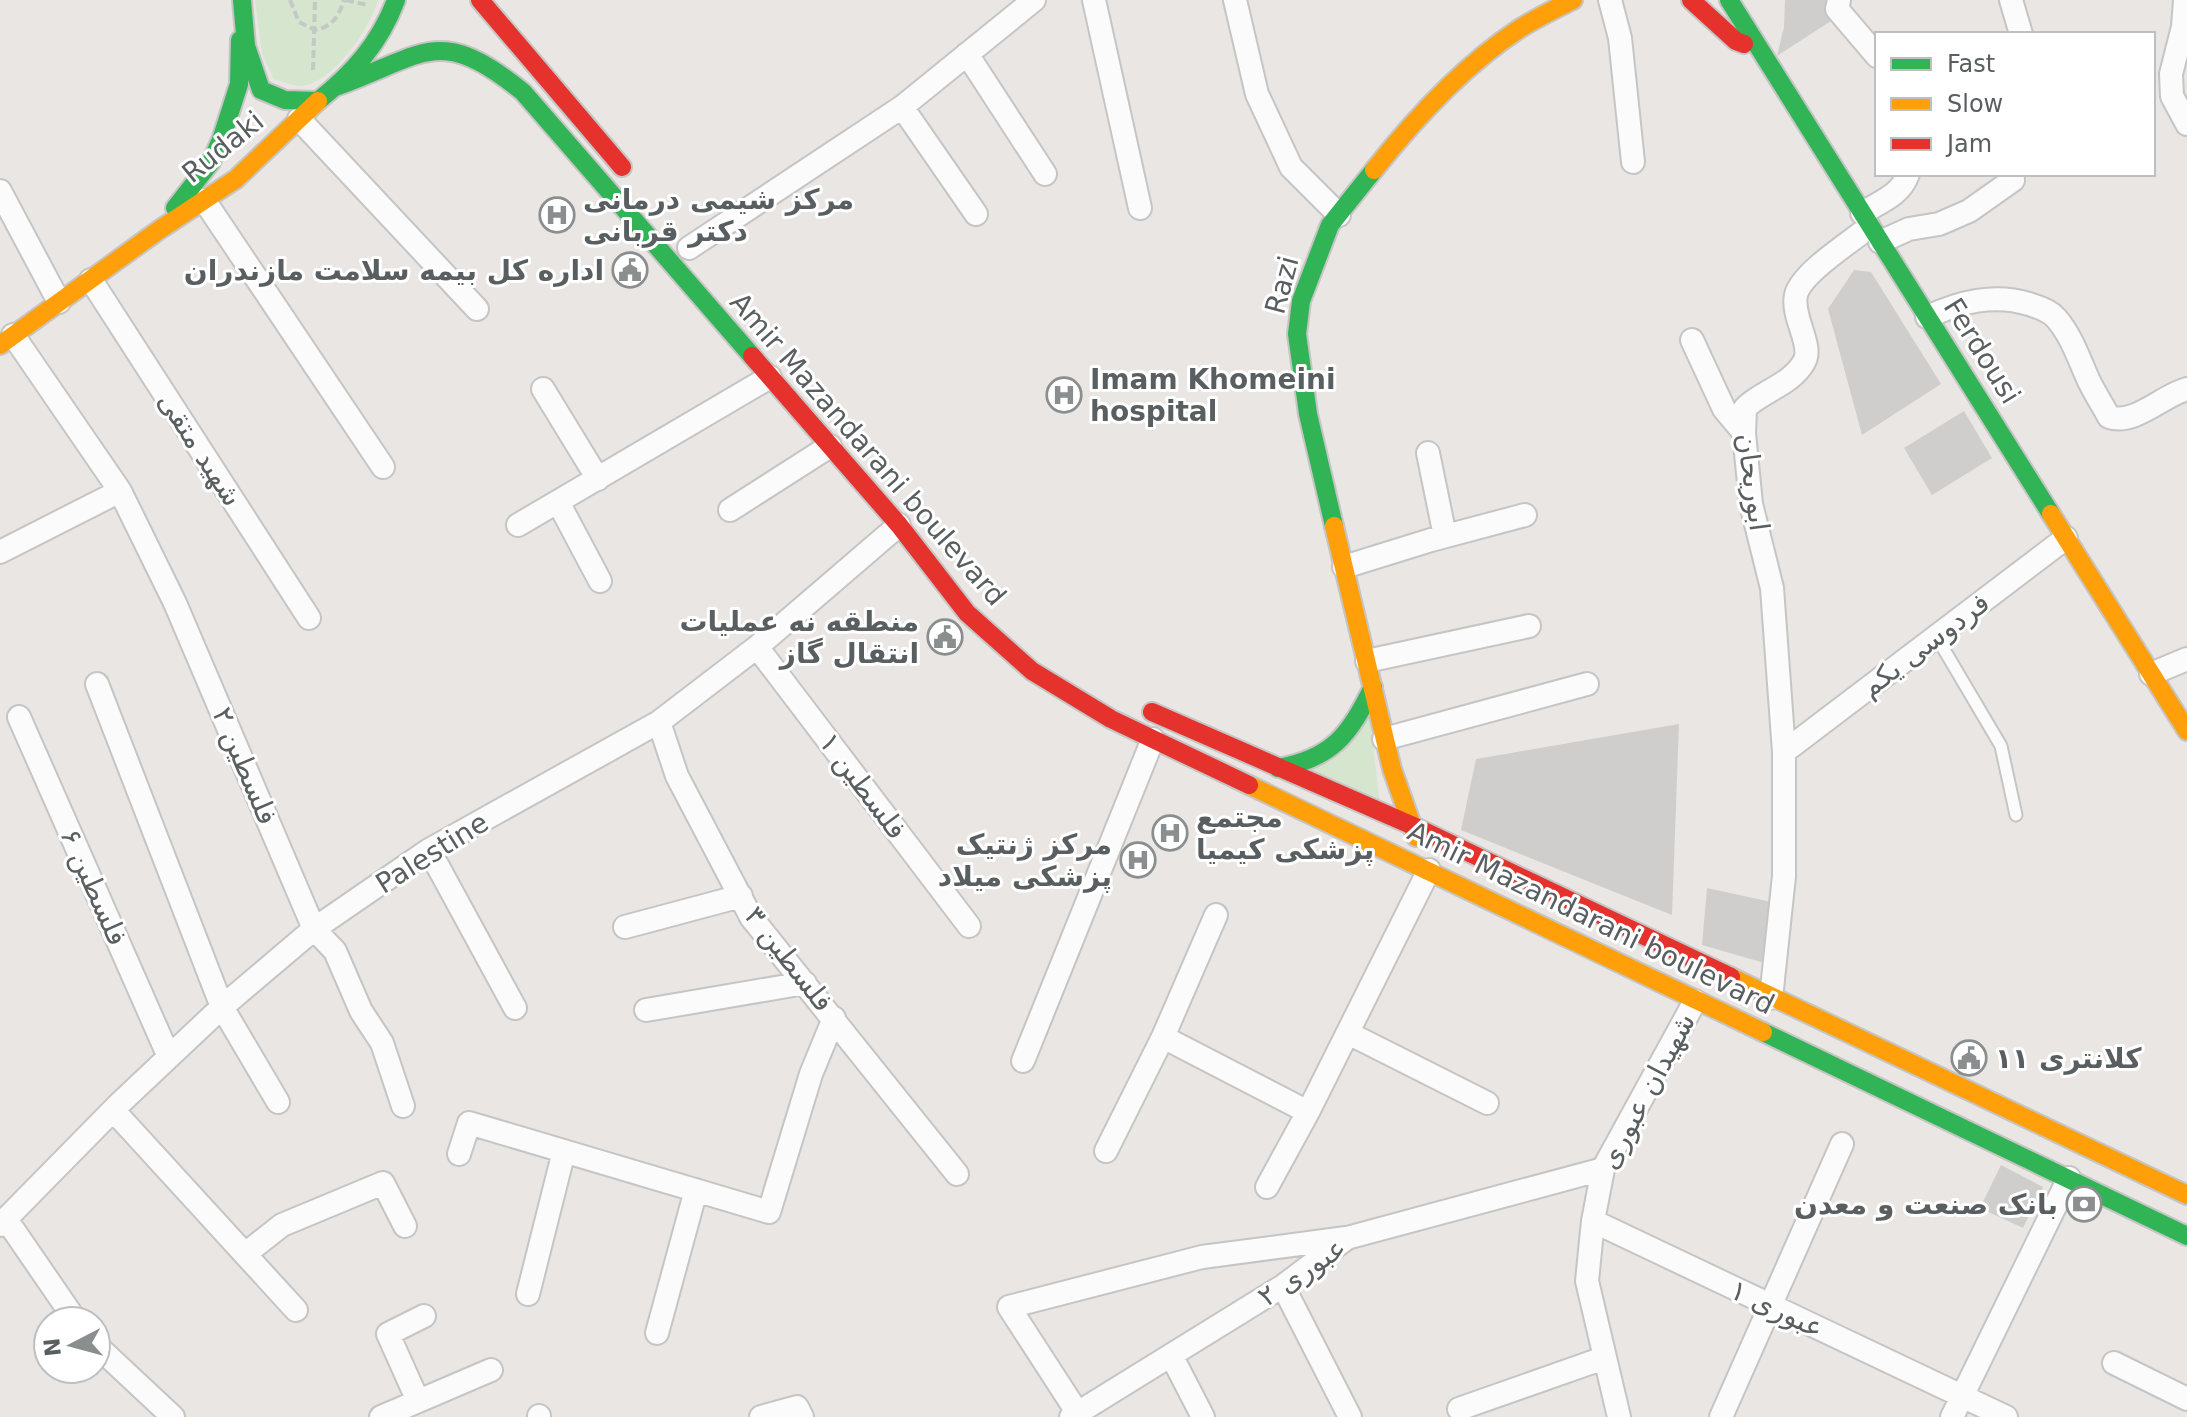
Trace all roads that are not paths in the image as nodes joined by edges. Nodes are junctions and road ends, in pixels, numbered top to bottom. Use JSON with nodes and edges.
{"nodes":[{"id":1,"x":396,"y":0,"type":"edge"},
{"id":2,"x":480,"y":0,"type":"edge"},
{"id":3,"x":1034,"y":0,"type":"edge"},
{"id":4,"x":1094,"y":0,"type":"edge"},
{"id":5,"x":1235,"y":0,"type":"edge"},
{"id":6,"x":1539,"y":0,"type":"edge"},
{"id":7,"x":1573,"y":0,"type":"edge"},
{"id":8,"x":1610,"y":0,"type":"edge"},
{"id":9,"x":1691,"y":0,"type":"edge"},
{"id":10,"x":1729,"y":0,"type":"edge"},
{"id":11,"x":1839,"y":0,"type":"edge"},
{"id":12,"x":2011,"y":0,"type":"edge"},
{"id":13,"x":2185,"y":0,"type":"edge"},
{"id":14,"x":241,"y":7,"type":"edge"},
{"id":15,"x":1759,"y":10,"type":"dead end"},
{"id":16,"x":1520,"y":28,"type":"junction"},
{"id":17,"x":2020,"y":32,"type":"edge"},
{"id":18,"x":1761,"y":51,"type":"junction"},
{"id":19,"x":967,"y":54,"type":"junction"},
{"id":20,"x":1875,"y":54,"type":"edge"},
{"id":21,"x":338,"y":86,"type":"junction"},
{"id":22,"x":310,"y":107,"type":"junction"},
{"id":23,"x":902,"y":107,"type":"junction"},
{"id":24,"x":2187,"y":124,"type":"edge"},
{"id":25,"x":221,"y":140,"type":"junction"},
{"id":26,"x":1633,"y":162,"type":"dead end"},
{"id":27,"x":252,"y":164,"type":"junction"},
{"id":28,"x":1045,"y":174,"type":"dead end"},
{"id":29,"x":1907,"y":176,"type":"edge"},
{"id":30,"x":630,"y":177,"type":"dead end"},
{"id":31,"x":2013,"y":180,"type":"dead end"},
{"id":32,"x":0,"y":191,"type":"edge"},
{"id":33,"x":204,"y":200,"type":"junction"},
{"id":34,"x":1140,"y":208,"type":"dead end"},
{"id":35,"x":976,"y":214,"type":"dead end"},
{"id":36,"x":1339,"y":215,"type":"junction"},
{"id":37,"x":1870,"y":227,"type":"junction"},
{"id":38,"x":159,"y":230,"type":"junction"},
{"id":39,"x":689,"y":248,"type":"dead end"},
{"id":40,"x":91,"y":280,"type":"junction"},
{"id":41,"x":59,"y":302,"type":"junction"},
{"id":42,"x":477,"y":309,"type":"dead end"},
{"id":43,"x":1927,"y":317,"type":"junction"},
{"id":44,"x":7,"y":340,"type":"edge"},
{"id":45,"x":1692,"y":340,"type":"dead end"},
{"id":46,"x":770,"y":377,"type":"junction"},
{"id":47,"x":543,"y":389,"type":"dead end"},
{"id":48,"x":2187,"y":389,"type":"edge"},
{"id":49,"x":830,"y":418,"type":"dead end"},
{"id":50,"x":1744,"y":433,"type":"junction"},
{"id":51,"x":830,"y":446,"type":"junction"},
{"id":52,"x":1428,"y":453,"type":"dead end"},
{"id":53,"x":383,"y":467,"type":"dead end"},
{"id":54,"x":598,"y":479,"type":"junction"},
{"id":55,"x":120,"y":491,"type":"junction"},
{"id":56,"x":558,"y":502,"type":"junction"},
{"id":57,"x":730,"y":510,"type":"dead end"},
{"id":58,"x":1525,"y":515,"type":"dead end"},
{"id":59,"x":518,"y":525,"type":"dead end"},
{"id":60,"x":899,"y":525,"type":"junction"},
{"id":61,"x":1445,"y":536,"type":"junction"},
{"id":62,"x":2066,"y":538,"type":"junction"},
{"id":63,"x":942,"y":550,"type":"dead end"},
{"id":64,"x":0,"y":552,"type":"edge"},
{"id":65,"x":1344,"y":567,"type":"junction"},
{"id":66,"x":600,"y":581,"type":"dead end"},
{"id":67,"x":309,"y":618,"type":"dead end"},
{"id":68,"x":1529,"y":626,"type":"dead end"},
{"id":69,"x":1936,"y":636,"type":"junction"},
{"id":70,"x":757,"y":647,"type":"junction"},
{"id":71,"x":2187,"y":659,"type":"edge"},
{"id":72,"x":1367,"y":661,"type":"junction"},
{"id":73,"x":2151,"y":674,"type":"junction"},
{"id":74,"x":97,"y":684,"type":"dead end"},
{"id":75,"x":1587,"y":684,"type":"dead end"},
{"id":76,"x":1373,"y":687,"type":"junction"},
{"id":77,"x":1136,"y":706,"type":"dead end"},
{"id":78,"x":19,"y":717,"type":"dead end"},
{"id":79,"x":659,"y":722,"type":"junction"},
{"id":80,"x":2187,"y":731,"type":"edge"},
{"id":81,"x":1153,"y":739,"type":"junction"},
{"id":82,"x":1384,"y":739,"type":"junction"},
{"id":83,"x":1784,"y":752,"type":"junction"},
{"id":84,"x":1278,"y":768,"type":"junction"},
{"id":85,"x":2016,"y":815,"type":"dead end"},
{"id":86,"x":1411,"y":825,"type":"junction"},
{"id":87,"x":429,"y":850,"type":"junction"},
{"id":88,"x":1429,"y":870,"type":"junction"},
{"id":89,"x":741,"y":896,"type":"junction"},
{"id":90,"x":1216,"y":915,"type":"dead end"},
{"id":91,"x":969,"y":926,"type":"dead end"},
{"id":92,"x":625,"y":927,"type":"dead end"},
{"id":93,"x":314,"y":929,"type":"junction"},
{"id":94,"x":805,"y":983,"type":"junction"},
{"id":95,"x":1771,"y":998,"type":"junction"},
{"id":96,"x":1695,"y":1001,"type":"junction"},
{"id":97,"x":222,"y":1007,"type":"junction"},
{"id":98,"x":515,"y":1008,"type":"dead end"},
{"id":99,"x":646,"y":1010,"type":"dead end"},
{"id":100,"x":834,"y":1018,"type":"junction"},
{"id":101,"x":1348,"y":1033,"type":"junction"},
{"id":102,"x":1163,"y":1037,"type":"junction"},
{"id":103,"x":169,"y":1057,"type":"junction"},
{"id":104,"x":1023,"y":1061,"type":"dead end"},
{"id":105,"x":278,"y":1102,"type":"dead end"},
{"id":106,"x":1487,"y":1103,"type":"dead end"},
{"id":107,"x":403,"y":1106,"type":"dead end"},
{"id":108,"x":113,"y":1110,"type":"junction"},
{"id":109,"x":1308,"y":1112,"type":"junction"},
{"id":110,"x":1842,"y":1144,"type":"dead end"},
{"id":111,"x":564,"y":1151,"type":"junction"},
{"id":112,"x":1106,"y":1151,"type":"dead end"},
{"id":113,"x":459,"y":1154,"type":"dead end"},
{"id":114,"x":1603,"y":1169,"type":"junction"},
{"id":115,"x":957,"y":1174,"type":"dead end"},
{"id":116,"x":2069,"y":1178,"type":"junction"},
{"id":117,"x":1267,"y":1187,"type":"dead end"},
{"id":118,"x":696,"y":1190,"type":"junction"},
{"id":119,"x":2187,"y":1195,"type":"edge"},
{"id":120,"x":1593,"y":1221,"type":"junction"},
{"id":121,"x":3,"y":1222,"type":"edge"},
{"id":122,"x":405,"y":1226,"type":"dead end"},
{"id":123,"x":2187,"y":1236,"type":"edge"},
{"id":124,"x":1347,"y":1238,"type":"junction"},
{"id":125,"x":245,"y":1254,"type":"junction"},
{"id":126,"x":1283,"y":1286,"type":"junction"},
{"id":127,"x":528,"y":1294,"type":"dead end"},
{"id":128,"x":64,"y":1305,"type":"edge"},
{"id":129,"x":1769,"y":1306,"type":"junction"},
{"id":130,"x":296,"y":1310,"type":"dead end"},
{"id":131,"x":424,"y":1316,"type":"dead end"},
{"id":132,"x":657,"y":1333,"type":"dead end"},
{"id":133,"x":1171,"y":1355,"type":"junction"},
{"id":134,"x":1604,"y":1358,"type":"junction"},
{"id":135,"x":112,"y":1360,"type":"edge"},
{"id":136,"x":2114,"y":1363,"type":"dead end"},
{"id":137,"x":491,"y":1370,"type":"dead end"},
{"id":138,"x":1962,"y":1396,"type":"junction"},
{"id":139,"x":2187,"y":1399,"type":"edge"},
{"id":140,"x":418,"y":1401,"type":"junction"},
{"id":141,"x":1459,"y":1409,"type":"dead end"},
{"id":142,"x":1074,"y":1415,"type":"edge"},
{"id":143,"x":173,"y":1417,"type":"edge"},
{"id":144,"x":381,"y":1417,"type":"edge"},
{"id":145,"x":761,"y":1417,"type":"edge"},
{"id":146,"x":802,"y":1417,"type":"edge"},
{"id":147,"x":1203,"y":1417,"type":"edge"},
{"id":148,"x":1350,"y":1417,"type":"edge"},
{"id":149,"x":1619,"y":1417,"type":"edge"},
{"id":150,"x":1721,"y":1417,"type":"edge"},
{"id":151,"x":1952,"y":1417,"type":"edge"},
{"id":152,"x":2006,"y":1417,"type":"edge"}],
"edges":[{"from":1,"to":21,"type":"main road"},
{"from":2,"to":30,"type":"main road"},
{"from":3,"to":19,"type":"street"},
{"from":4,"to":34,"type":"street"},
{"from":5,"to":36,"type":"street"},
{"from":6,"to":16,"type":"main road"},
{"from":7,"to":16,"type":"main road","name":"Razi"},
{"from":8,"to":26,"type":"street"},
{"from":9,"to":18,"type":"main road"},
{"from":10,"to":18,"type":"main road","name":"Ferdousi"},
{"from":11,"to":20,"type":"street"},
{"from":12,"to":17,"type":"street"},
{"from":13,"to":24,"type":"street"},
{"from":14,"to":22,"type":"main road"},
{"from":14,"to":25,"type":"main road","name":"Rudaki"},
{"from":15,"to":18,"type":"main road"},
{"from":16,"to":36,"type":"main road","name":"Razi"},
{"from":18,"to":37,"type":"main road","name":"Ferdousi"},
{"from":19,"to":23,"type":"street"},
{"from":19,"to":28,"type":"street"},
{"from":21,"to":22,"type":"main road","name":"Rudaki"},
{"from":21,"to":46,"type":"main road","name":"Amir Mazandarani boulevard"},
{"from":22,"to":27,"type":"main road","name":"Rudaki"},
{"from":22,"to":42,"type":"street"},
{"from":23,"to":35,"type":"street"},
{"from":23,"to":39,"type":"street"},
{"from":25,"to":27,"type":"main road"},
{"from":25,"to":38,"type":"main road","name":"Rudaki"},
{"from":27,"to":33,"type":"main road","name":"Rudaki"},
{"from":29,"to":37,"type":"street"},
{"from":31,"to":37,"type":"street"},
{"from":32,"to":41,"type":"street"},
{"from":33,"to":38,"type":"main road","name":"Rudaki"},
{"from":33,"to":53,"type":"street"},
{"from":36,"to":65,"type":"main road","name":"Razi"},
{"from":37,"to":43,"type":"main road","name":"Ferdousi"},
{"from":37,"to":50,"type":"street","name":"ابوریحان"},
{"from":38,"to":40,"type":"main road","name":"Rudaki"},
{"from":40,"to":41,"type":"main road","name":"Rudaki"},
{"from":40,"to":67,"type":"street","name":"شهید متقی"},
{"from":41,"to":44,"type":"main road","name":"Rudaki"},
{"from":43,"to":48,"type":"street"},
{"from":43,"to":62,"type":"main road","name":"Ferdousi"},
{"from":44,"to":55,"type":"street","name":"فلسطین ۲"},
{"from":45,"to":50,"type":"street"},
{"from":46,"to":51,"type":"main road","name":"Amir Mazandarani boulevard"},
{"from":46,"to":54,"type":"street"},
{"from":47,"to":54,"type":"street"},
{"from":49,"to":63,"type":"main road","name":"Amir Mazandarani boulevard"},
{"from":50,"to":83,"type":"street","name":"ابوریحان"},
{"from":51,"to":57,"type":"street"},
{"from":51,"to":60,"type":"main road","name":"Amir Mazandarani boulevard"},
{"from":52,"to":61,"type":"street"},
{"from":54,"to":56,"type":"street"},
{"from":55,"to":64,"type":"street"},
{"from":55,"to":93,"type":"street","name":"فلسطین ۲"},
{"from":56,"to":59,"type":"street"},
{"from":56,"to":66,"type":"street"},
{"from":58,"to":61,"type":"street"},
{"from":60,"to":70,"type":"street","name":"Palestine"},
{"from":60,"to":81,"type":"main road","name":"Amir Mazandarani boulevard"},
{"from":61,"to":65,"type":"street"},
{"from":62,"to":69,"type":"street","name":"فردوسی یکم"},
{"from":62,"to":73,"type":"main road","name":"Ferdousi"},
{"from":65,"to":72,"type":"main road","name":"Razi"},
{"from":68,"to":72,"type":"street"},
{"from":69,"to":83,"type":"street","name":"فردوسی یکم"},
{"from":69,"to":85,"type":"lane"},
{"from":70,"to":79,"type":"street","name":"Palestine"},
{"from":70,"to":91,"type":"street","name":"فلسطین ۱"},
{"from":71,"to":73,"type":"street"},
{"from":72,"to":76,"type":"main road","name":"Razi"},
{"from":73,"to":80,"type":"main road","name":"Ferdousi"},
{"from":74,"to":97,"type":"street"},
{"from":75,"to":82,"type":"street"},
{"from":76,"to":82,"type":"main road","name":"Razi"},
{"from":76,"to":84,"type":"main road"},
{"from":77,"to":84,"type":"main road","name":"Amir Mazandarani boulevard"},
{"from":78,"to":103,"type":"street","name":"فلسطین ۶"},
{"from":79,"to":87,"type":"street","name":"Palestine"},
{"from":79,"to":89,"type":"street","name":"فلسطین ۳"},
{"from":81,"to":88,"type":"main road","name":"Amir Mazandarani boulevard"},
{"from":81,"to":104,"type":"street"},
{"from":82,"to":86,"type":"main road","name":"Razi"},
{"from":83,"to":95,"type":"street","name":"ابوریحان"},
{"from":84,"to":86,"type":"main road","name":"Amir Mazandarani boulevard"},
{"from":86,"to":88,"type":"main road","name":"Razi"},
{"from":86,"to":95,"type":"main road","name":"Amir Mazandarani boulevard"},
{"from":87,"to":93,"type":"street","name":"Palestine"},
{"from":87,"to":98,"type":"street"},
{"from":88,"to":96,"type":"main road","name":"Amir Mazandarani boulevard"},
{"from":88,"to":101,"type":"street"},
{"from":89,"to":92,"type":"street"},
{"from":89,"to":94,"type":"street","name":"فلسطین ۳"},
{"from":90,"to":102,"type":"street"},
{"from":93,"to":97,"type":"street","name":"Palestine"},
{"from":93,"to":107,"type":"street","name":"فلسطین ۲"},
{"from":94,"to":99,"type":"street"},
{"from":94,"to":100,"type":"street","name":"فلسطین ۳"},
{"from":95,"to":119,"type":"main road","name":"Amir Mazandarani boulevard"},
{"from":96,"to":114,"type":"street","name":"شهیدان عبوری"},
{"from":96,"to":116,"type":"main road","name":"Amir Mazandarani boulevard"},
{"from":97,"to":103,"type":"street","name":"Palestine"},
{"from":97,"to":105,"type":"street"},
{"from":100,"to":115,"type":"street","name":"فلسطین ۳"},
{"from":100,"to":118,"type":"street"},
{"from":101,"to":106,"type":"street"},
{"from":101,"to":109,"type":"street"},
{"from":102,"to":109,"type":"street"},
{"from":102,"to":112,"type":"street"},
{"from":103,"to":108,"type":"street","name":"Palestine"},
{"from":108,"to":121,"type":"street","name":"Palestine"},
{"from":108,"to":125,"type":"street"},
{"from":109,"to":117,"type":"street"},
{"from":110,"to":129,"type":"street"},
{"from":111,"to":113,"type":"street"},
{"from":111,"to":118,"type":"street"},
{"from":111,"to":127,"type":"street"},
{"from":114,"to":120,"type":"street","name":"شهیدان عبوری"},
{"from":114,"to":124,"type":"street","name":"عبوری ۲"},
{"from":116,"to":123,"type":"main road","name":"Amir Mazandarani boulevard"},
{"from":116,"to":138,"type":"street"},
{"from":118,"to":132,"type":"street"},
{"from":120,"to":129,"type":"street","name":"عبوری ۱"},
{"from":120,"to":134,"type":"street","name":"شهیدان عبوری"},
{"from":121,"to":128,"type":"street"},
{"from":122,"to":125,"type":"street"},
{"from":124,"to":126,"type":"street","name":"عبوری ۲"},
{"from":124,"to":142,"type":"street"},
{"from":125,"to":130,"type":"street"},
{"from":126,"to":133,"type":"street","name":"عبوری ۲"},
{"from":126,"to":148,"type":"street"},
{"from":129,"to":138,"type":"street","name":"عبوری ۱"},
{"from":129,"to":150,"type":"street"},
{"from":131,"to":140,"type":"street"},
{"from":133,"to":142,"type":"street","name":"عبوری ۲"},
{"from":133,"to":147,"type":"street"},
{"from":134,"to":141,"type":"street"},
{"from":134,"to":149,"type":"street","name":"شهیدان عبوری"},
{"from":135,"to":143,"type":"street"},
{"from":136,"to":139,"type":"street"},
{"from":137,"to":140,"type":"street"},
{"from":138,"to":151,"type":"street"},
{"from":138,"to":152,"type":"street","name":"عبوری ۱"},
{"from":140,"to":144,"type":"street"},
{"from":145,"to":146,"type":"street"}]}
